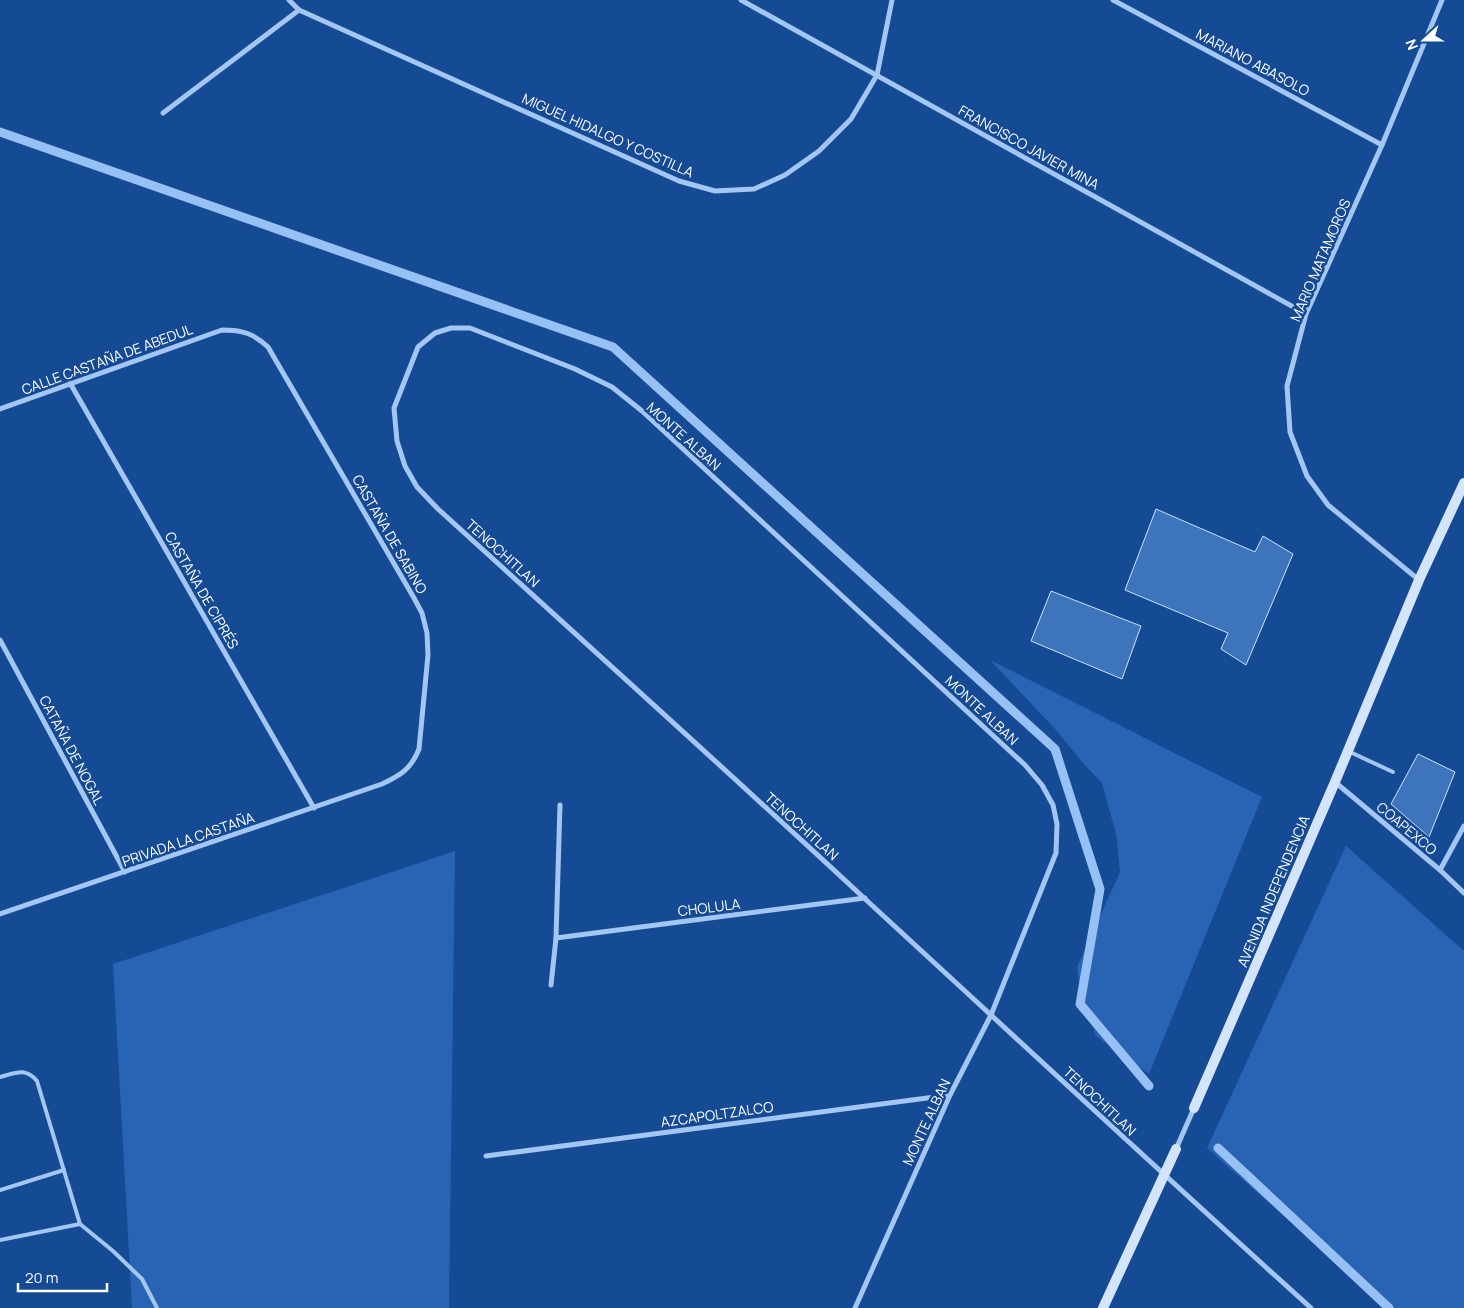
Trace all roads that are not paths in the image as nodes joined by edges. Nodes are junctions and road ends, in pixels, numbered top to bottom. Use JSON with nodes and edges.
{"nodes":[{"id":1,"x":289,"y":0,"type":"edge"},
{"id":2,"x":741,"y":0,"type":"edge"},
{"id":3,"x":892,"y":0,"type":"edge"},
{"id":4,"x":1113,"y":0,"type":"edge"},
{"id":5,"x":1442,"y":0,"type":"edge"},
{"id":6,"x":300,"y":10,"type":"junction"},
{"id":7,"x":877,"y":75,"type":"junction"},
{"id":8,"x":163,"y":113,"type":"dead end"},
{"id":9,"x":1382,"y":145,"type":"junction"},
{"id":10,"x":1306,"y":314,"type":"junction"},
{"id":11,"x":451,"y":328,"type":"joint"},
{"id":12,"x":222,"y":330,"type":"joint"},
{"id":13,"x":70,"y":383,"type":"junction"},
{"id":14,"x":0,"y":409,"type":"edge"},
{"id":15,"x":1464,"y":483,"type":"edge"},
{"id":16,"x":1419,"y":580,"type":"junction"},
{"id":17,"x":0,"y":640,"type":"edge"},
{"id":18,"x":1348,"y":751,"type":"junction"},
{"id":19,"x":1393,"y":772,"type":"dead end"},
{"id":20,"x":1335,"y":782,"type":"junction"},
{"id":21,"x":382,"y":784,"type":"joint"},
{"id":22,"x":560,"y":805,"type":"dead end"},
{"id":23,"x":314,"y":808,"type":"junction"},
{"id":24,"x":1464,"y":826,"type":"edge"},
{"id":25,"x":1440,"y":870,"type":"junction"},
{"id":26,"x":125,"y":872,"type":"junction"},
{"id":27,"x":1464,"y":893,"type":"edge"},
{"id":28,"x":865,"y":898,"type":"junction"},
{"id":29,"x":0,"y":914,"type":"edge"},
{"id":30,"x":556,"y":938,"type":"junction"},
{"id":31,"x":551,"y":984,"type":"dead end"},
{"id":32,"x":991,"y":1016,"type":"junction"},
{"id":33,"x":0,"y":1077,"type":"edge"},
{"id":34,"x":950,"y":1095,"type":"junction"},
{"id":35,"x":1194,"y":1108,"type":"joint"},
{"id":36,"x":1176,"y":1148,"type":"joint"},
{"id":37,"x":486,"y":1156,"type":"dead end"},
{"id":38,"x":64,"y":1170,"type":"junction"},
{"id":39,"x":1164,"y":1175,"type":"junction"},
{"id":40,"x":0,"y":1190,"type":"edge"},
{"id":41,"x":80,"y":1224,"type":"junction"},
{"id":42,"x":0,"y":1240,"type":"edge"},
{"id":43,"x":157,"y":1308,"type":"edge"},
{"id":44,"x":855,"y":1308,"type":"edge"},
{"id":45,"x":1103,"y":1308,"type":"edge"},
{"id":46,"x":1311,"y":1308,"type":"edge"}],
"edges":[{"from":1,"to":6,"type":"street","name":"MIGUEL HIDALGO Y COSTILLA"},
{"from":2,"to":7,"type":"street","name":"FRANCISCO JAVIER MINA"},
{"from":3,"to":7,"type":"street","name":"MIGUEL HIDALGO Y COSTILLA"},
{"from":4,"to":9,"type":"street","name":"MARIANO ABASOLO"},
{"from":5,"to":9,"type":"street","name":"MARIO MATAMOROS"},
{"from":6,"to":7,"type":"street","name":"MIGUEL HIDALGO Y COSTILLA"},
{"from":6,"to":8,"type":"street"},
{"from":7,"to":10,"type":"street","name":"FRANCISCO JAVIER MINA"},
{"from":9,"to":10,"type":"street","name":"MARIO MATAMOROS"},
{"from":10,"to":16,"type":"street","name":"MARIO MATAMOROS"},
{"from":11,"to":28,"type":"street","name":"TENOCHITLAN"},
{"from":11,"to":32,"type":"street","name":"MONTE ALBAN"},
{"from":12,"to":13,"type":"street","name":"CALLE CASTAÑA DE ABEDUL"},
{"from":12,"to":21,"type":"street","name":"CASTAÑA DE SABINO"},
{"from":13,"to":14,"type":"street","name":"CALLE CASTAÑA DE ABEDUL"},
{"from":13,"to":23,"type":"street","name":"CASTAÑA DE CIPRÉS"},
{"from":15,"to":16,"type":"street","name":"AVENIDA INDEPENDENCIA"},
{"from":16,"to":18,"type":"street","name":"AVENIDA INDEPENDENCIA"},
{"from":17,"to":26,"type":"street","name":"CATAÑA DE NOGAL"},
{"from":18,"to":19,"type":"lane"},
{"from":18,"to":20,"type":"street","name":"AVENIDA INDEPENDENCIA"},
{"from":20,"to":25,"type":"street","name":"COAPEXCO"},
{"from":20,"to":35,"type":"street","name":"AVENIDA INDEPENDENCIA"},
{"from":21,"to":23,"type":"street","name":"PRIVADA LA CASTAÑA"},
{"from":22,"to":30,"type":"street"},
{"from":23,"to":26,"type":"street","name":"PRIVADA LA CASTAÑA"},
{"from":24,"to":25,"type":"street"},
{"from":25,"to":27,"type":"street","name":"COAPEXCO"},
{"from":26,"to":29,"type":"street","name":"PRIVADA LA CASTAÑA"},
{"from":28,"to":30,"type":"street","name":"CHOLULA"},
{"from":28,"to":32,"type":"street","name":"TENOCHITLAN"},
{"from":30,"to":31,"type":"street"},
{"from":32,"to":34,"type":"street","name":"MONTE ALBAN"},
{"from":32,"to":39,"type":"street","name":"TENOCHITLAN"},
{"from":33,"to":38,"type":"lane"},
{"from":34,"to":37,"type":"street","name":"AZCAPOLTZALCO"},
{"from":34,"to":44,"type":"street","name":"MONTE ALBAN"},
{"from":35,"to":36,"type":"street","name":"AVENIDA INDEPENDENCIA"},
{"from":36,"to":39,"type":"street","name":"AVENIDA INDEPENDENCIA"},
{"from":38,"to":40,"type":"lane"},
{"from":38,"to":41,"type":"lane"},
{"from":39,"to":45,"type":"street","name":"AVENIDA INDEPENDENCIA"},
{"from":39,"to":46,"type":"street","name":"TENOCHITLAN"},
{"from":41,"to":42,"type":"lane"},
{"from":41,"to":43,"type":"lane"}]}
